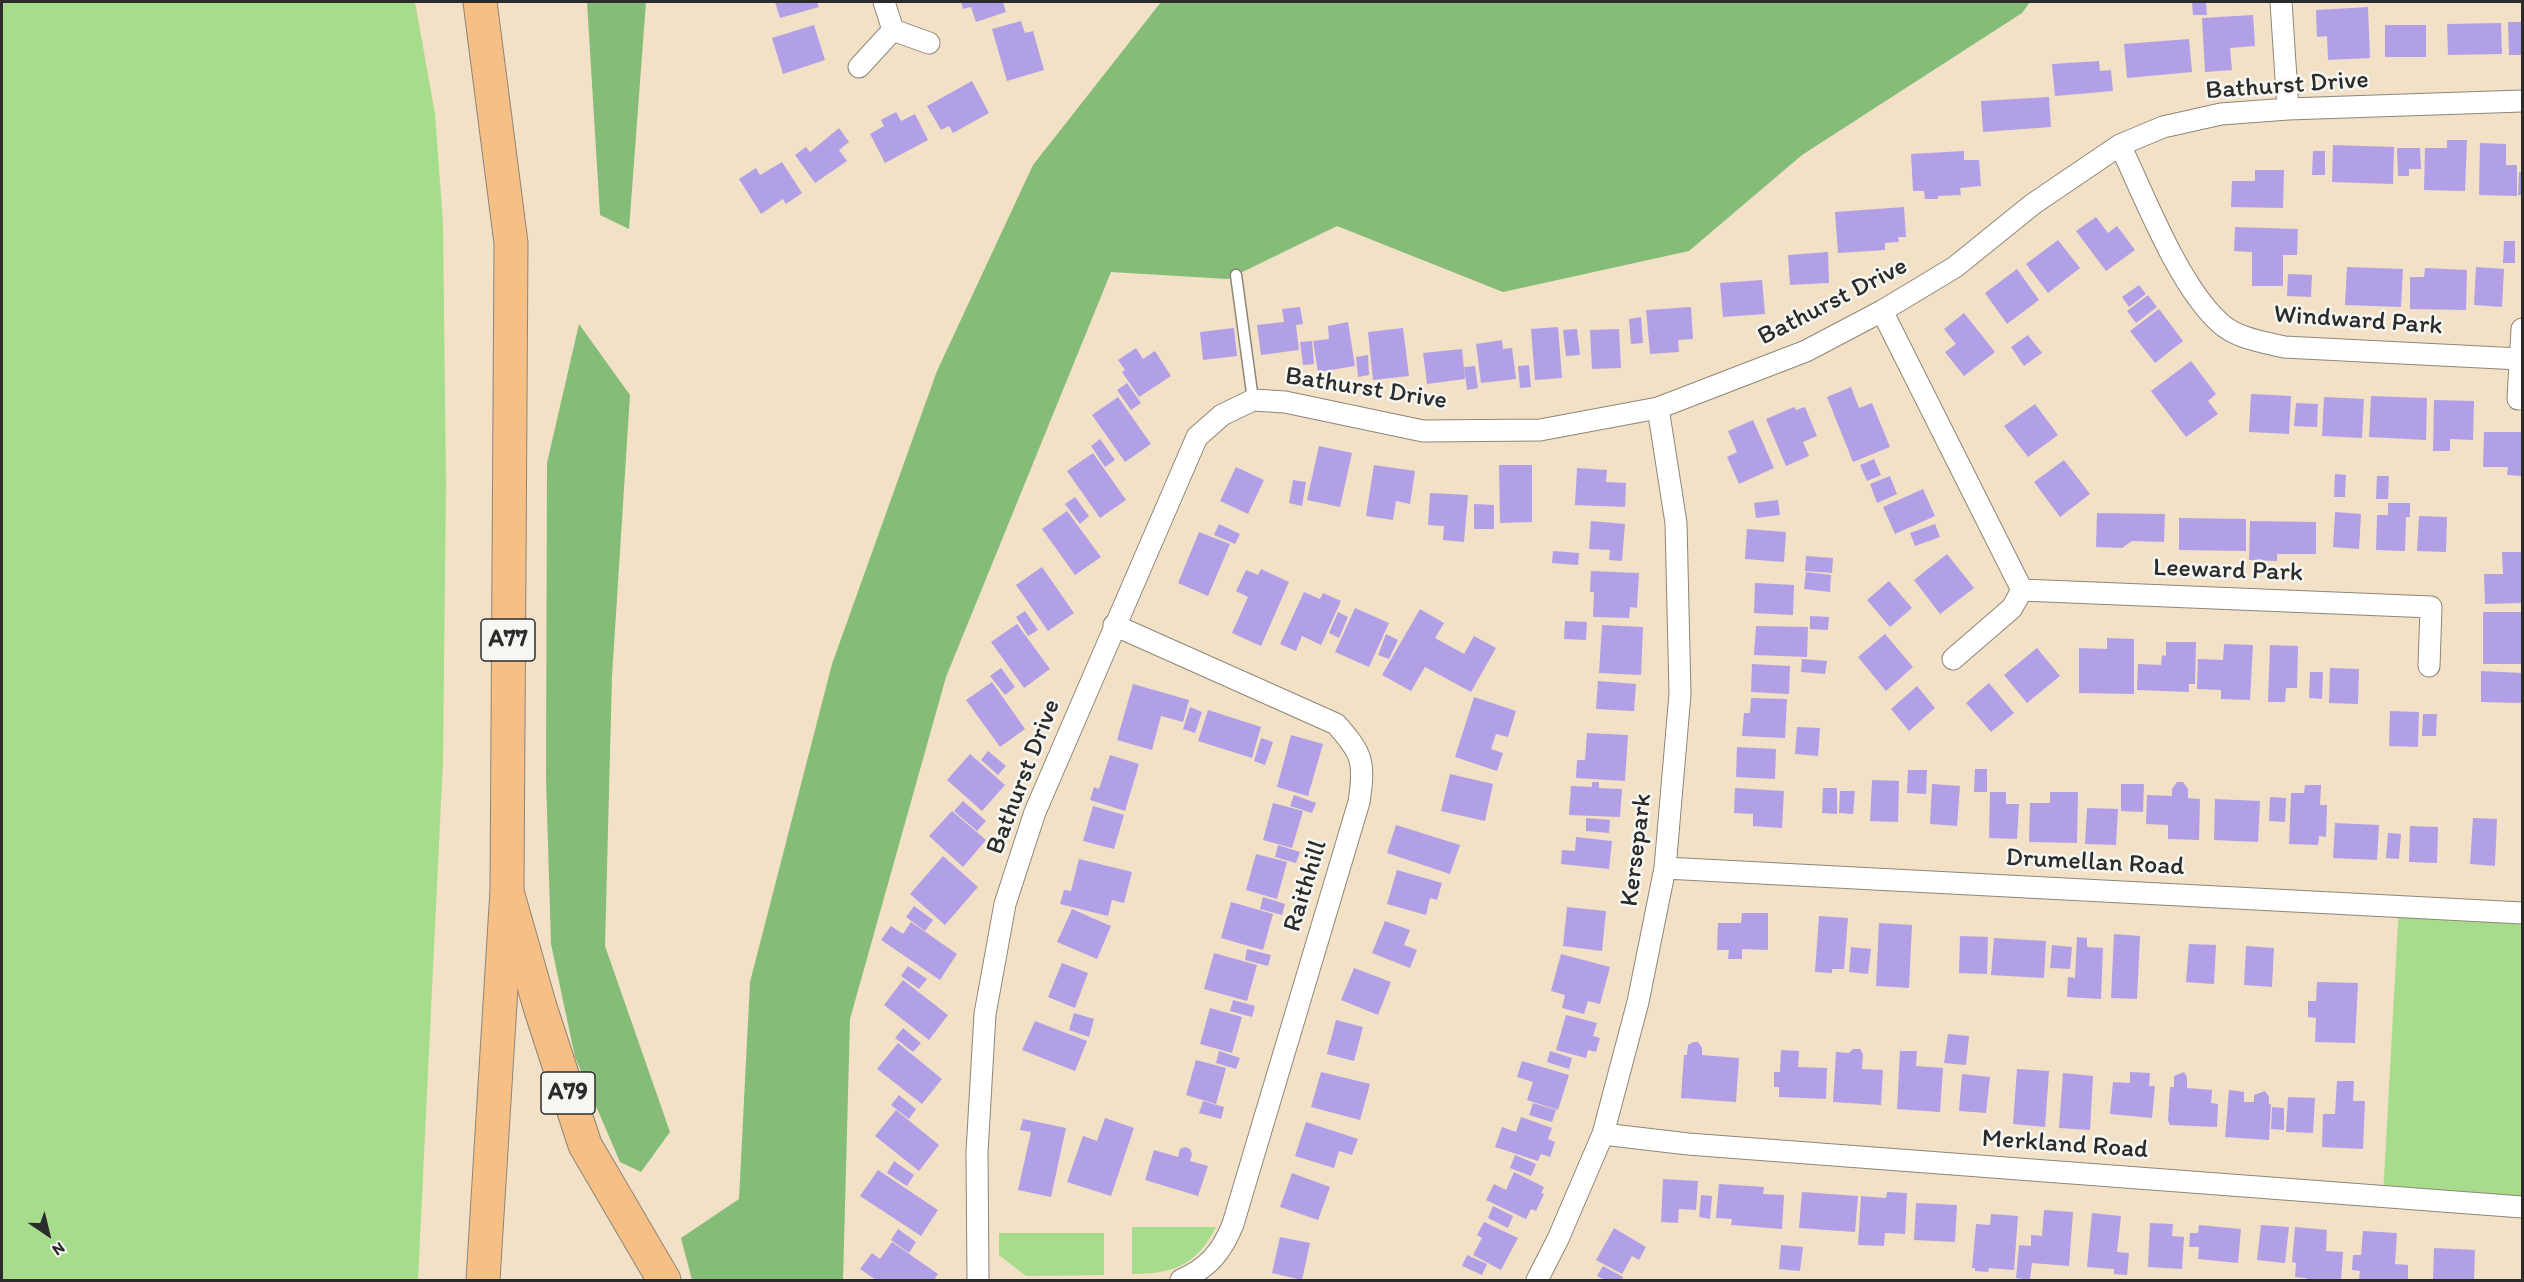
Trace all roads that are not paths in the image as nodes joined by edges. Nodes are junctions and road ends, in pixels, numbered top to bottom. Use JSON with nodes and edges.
{"nodes":[{"id":1,"x":480,"y":2,"type":"edge"},
{"id":2,"x":884,"y":2,"type":"edge"},
{"id":3,"x":2281,"y":2,"type":"edge"},
{"id":4,"x":893,"y":30,"type":"junction"},
{"id":5,"x":928,"y":43,"type":"dead end"},
{"id":6,"x":859,"y":67,"type":"dead end"},
{"id":7,"x":2523,"y":101,"type":"edge"},
{"id":8,"x":2288,"y":109,"type":"junction"},
{"id":9,"x":2120,"y":145,"type":"junction"},
{"id":10,"x":1236,"y":275,"type":"dead end"},
{"id":11,"x":1882,"y":311,"type":"junction"},
{"id":12,"x":2523,"y":329,"type":"edge"},
{"id":13,"x":2520,"y":360,"type":"junction"},
{"id":14,"x":2518,"y":399,"type":"dead end"},
{"id":15,"x":1253,"y":400,"type":"junction"},
{"id":16,"x":1658,"y":408,"type":"junction"},
{"id":17,"x":2022,"y":590,"type":"junction"},
{"id":18,"x":1114,"y":625,"type":"junction"},
{"id":19,"x":1953,"y":659,"type":"dead end"},
{"id":20,"x":2429,"y":666,"type":"dead end"},
{"id":21,"x":1665,"y":868,"type":"junction"},
{"id":22,"x":507,"y":890,"type":"junction"},
{"id":23,"x":2523,"y":914,"type":"edge"},
{"id":24,"x":1603,"y":1134,"type":"junction"},
{"id":25,"x":2523,"y":1207,"type":"edge"},
{"id":26,"x":483,"y":1281,"type":"edge"},
{"id":27,"x":664,"y":1281,"type":"edge"},
{"id":28,"x":978,"y":1281,"type":"edge"},
{"id":29,"x":1181,"y":1281,"type":"edge"},
{"id":30,"x":1537,"y":1281,"type":"edge"}],
"edges":[{"from":1,"to":22,"type":"main road","number":"A77"},
{"from":2,"to":4,"type":"street"},
{"from":3,"to":8,"type":"street"},
{"from":4,"to":5,"type":"street"},
{"from":4,"to":6,"type":"street"},
{"from":7,"to":8,"type":"street","name":"Bathurst Drive"},
{"from":8,"to":9,"type":"street","name":"Bathurst Drive"},
{"from":9,"to":11,"type":"street","name":"Bathurst Drive"},
{"from":9,"to":13,"type":"street","name":"Windward Park"},
{"from":10,"to":15,"type":"lane"},
{"from":11,"to":16,"type":"street","name":"Bathurst Drive"},
{"from":11,"to":17,"type":"street"},
{"from":12,"to":13,"type":"street"},
{"from":13,"to":14,"type":"street"},
{"from":15,"to":16,"type":"street","name":"Bathurst Drive"},
{"from":15,"to":18,"type":"street","name":"Bathurst Drive"},
{"from":16,"to":21,"type":"street","name":"Kersepark"},
{"from":17,"to":19,"type":"street"},
{"from":17,"to":20,"type":"street","name":"Leeward Park"},
{"from":18,"to":28,"type":"street","name":"Bathurst Drive"},
{"from":18,"to":29,"type":"street","name":"Raithhill"},
{"from":21,"to":23,"type":"street","name":"Drumellan Road"},
{"from":21,"to":24,"type":"street","name":"Kersepark"},
{"from":22,"to":26,"type":"main road","number":"A77"},
{"from":22,"to":27,"type":"main road","number":"A79"},
{"from":24,"to":25,"type":"street","name":"Merkland Road"},
{"from":24,"to":30,"type":"street","name":"Kersepark"}]}
